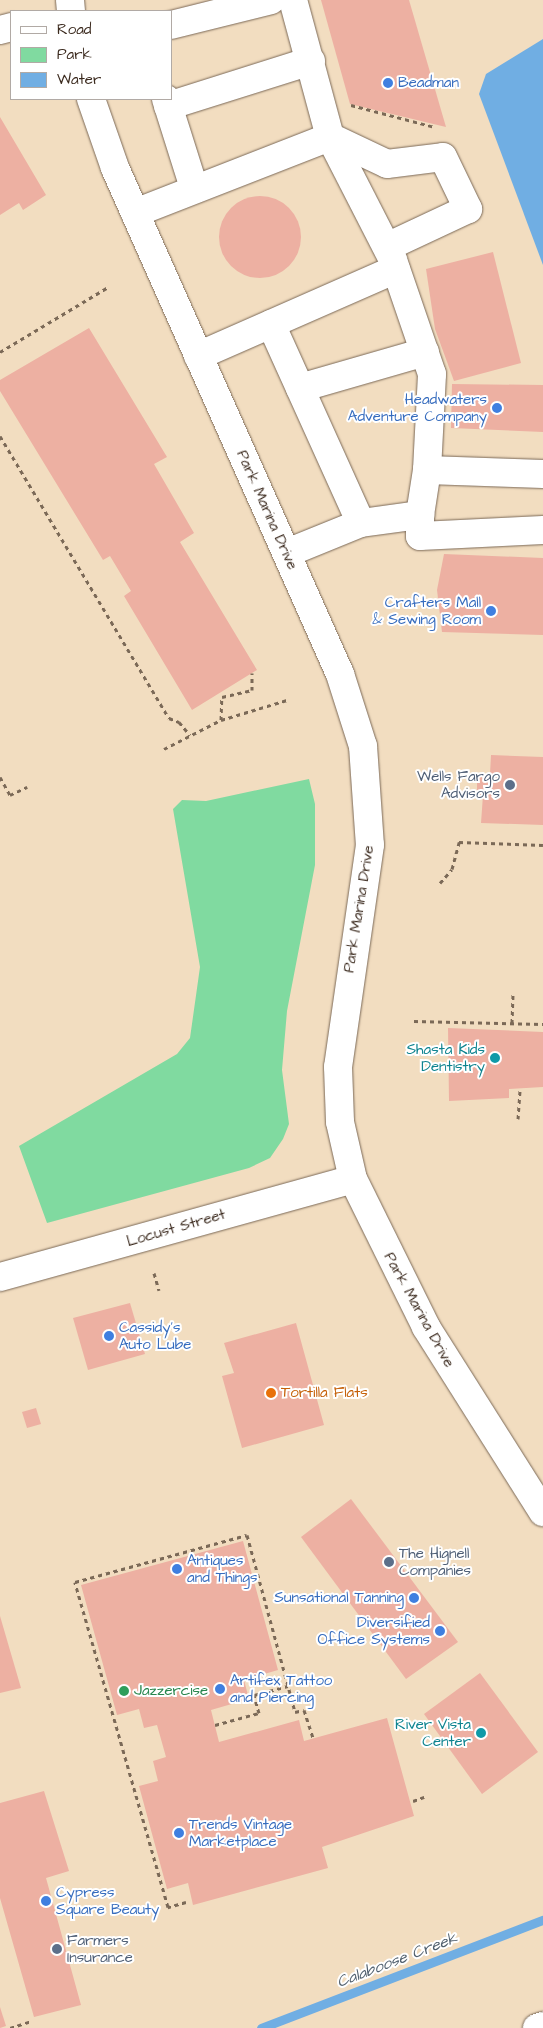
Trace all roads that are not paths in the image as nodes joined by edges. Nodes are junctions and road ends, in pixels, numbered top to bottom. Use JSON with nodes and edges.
{"nodes":[{"id":1,"x":271,"y":0,"type":"edge"},
{"id":2,"x":293,"y":0,"type":"edge"},
{"id":3,"x":172,"y":25,"type":"edge"},
{"id":4,"x":311,"y":61,"type":"junction"},
{"id":5,"x":91,"y":100,"type":"edge"},
{"id":6,"x":167,"y":102,"type":"edge"},
{"id":7,"x":330,"y":137,"type":"junction"},
{"id":8,"x":194,"y":188,"type":"junction"},
{"id":9,"x":135,"y":213,"type":"junction"},
{"id":10,"x":392,"y":258,"type":"junction"},
{"id":11,"x":271,"y":324,"type":"junction"},
{"id":12,"x":425,"y":352,"type":"junction"},
{"id":13,"x":198,"y":356,"type":"junction"},
{"id":14,"x":300,"y":388,"type":"junction"},
{"id":15,"x":427,"y":470,"type":"junction"},
{"id":16,"x":543,"y":474,"type":"edge"},
{"id":17,"x":420,"y":515,"type":"junction"},
{"id":18,"x":361,"y":523,"type":"junction"},
{"id":19,"x":543,"y":530,"type":"edge"},
{"id":20,"x":287,"y":553,"type":"junction"},
{"id":21,"x":353,"y":1180,"type":"junction"},
{"id":22,"x":0,"y":1277,"type":"edge"},
{"id":23,"x":543,"y":1512,"type":"edge"},
{"id":24,"x":543,"y":2026,"type":"edge"},
{"id":25,"x":537,"y":2028,"type":"edge"}],
"edges":[{"from":1,"to":3,"type":"main road"},
{"from":2,"to":4,"type":"main road"},
{"from":4,"to":6,"type":"main road"},
{"from":4,"to":7,"type":"main road"},
{"from":5,"to":9,"type":"main road","name":"Park Marina Drive"},
{"from":6,"to":8,"type":"main road"},
{"from":7,"to":8,"type":"main road"},
{"from":7,"to":10,"type":"main road"},
{"from":7,"to":10,"type":"main road"},
{"from":8,"to":9,"type":"main road"},
{"from":9,"to":13,"type":"main road","name":"Park Marina Drive"},
{"from":10,"to":11,"type":"main road"},
{"from":10,"to":12,"type":"main road"},
{"from":11,"to":13,"type":"main road"},
{"from":11,"to":14,"type":"main road"},
{"from":12,"to":14,"type":"main road"},
{"from":12,"to":15,"type":"main road"},
{"from":13,"to":20,"type":"main road","name":"Park Marina Drive"},
{"from":14,"to":18,"type":"main road"},
{"from":15,"to":16,"type":"main road"},
{"from":15,"to":17,"type":"main road"},
{"from":17,"to":18,"type":"main road"},
{"from":17,"to":19,"type":"main road"},
{"from":18,"to":20,"type":"main road"},
{"from":20,"to":21,"type":"main road","name":"Park Marina Drive"},
{"from":21,"to":22,"type":"main road","name":"Locust Street"},
{"from":21,"to":23,"type":"main road","name":"Park Marina Drive"},
{"from":24,"to":25,"type":"main road"}]}
